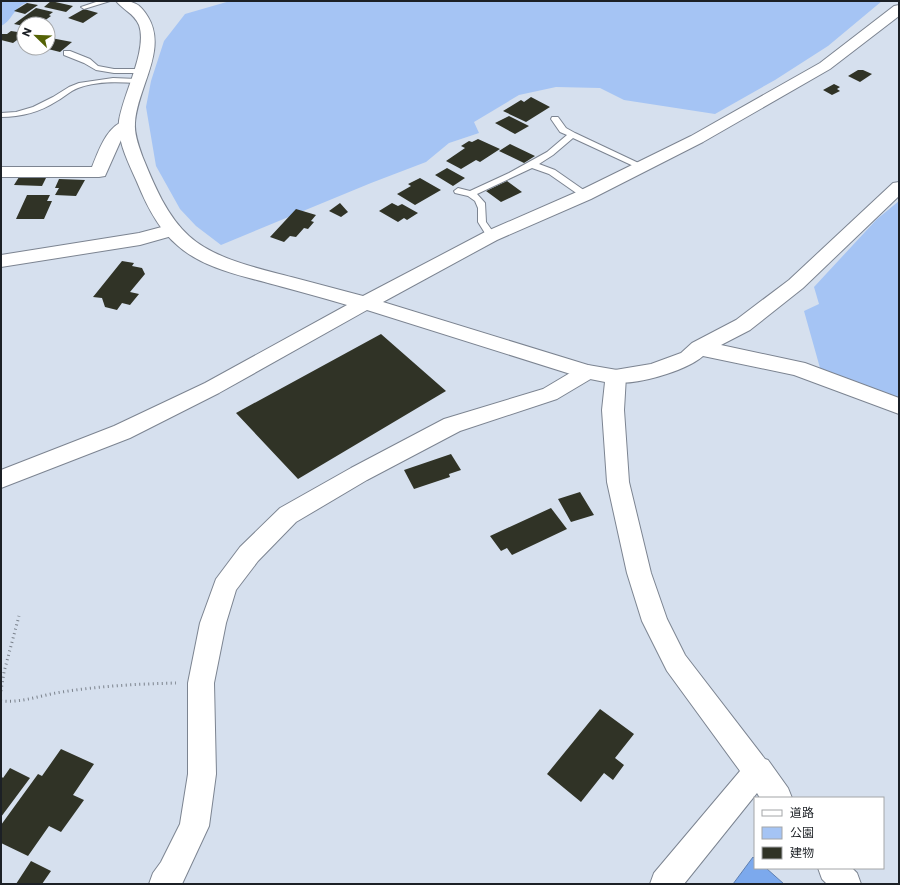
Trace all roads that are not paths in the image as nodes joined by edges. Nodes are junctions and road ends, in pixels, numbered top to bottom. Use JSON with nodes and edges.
{"nodes":[{"id":1,"x":107,"y":1,"type":"edge"},
{"id":2,"x":123,"y":1,"type":"edge"},
{"id":3,"x":84,"y":7,"type":"dead end"},
{"id":4,"x":899,"y":10,"type":"edge"},
{"id":5,"x":67,"y":54,"type":"dead end"},
{"id":6,"x":140,"y":76,"type":"junction"},
{"id":7,"x":1,"y":114,"type":"edge"},
{"id":8,"x":555,"y":119,"type":"dead end"},
{"id":9,"x":127,"y":125,"type":"junction"},
{"id":10,"x":572,"y":135,"type":"junction"},
{"id":11,"x":532,"y":164,"type":"junction"},
{"id":12,"x":643,"y":167,"type":"junction"},
{"id":13,"x":1,"y":172,"type":"edge"},
{"id":14,"x":899,"y":187,"type":"edge"},
{"id":15,"x":458,"y":191,"type":"dead end"},
{"id":16,"x":472,"y":193,"type":"junction"},
{"id":17,"x":585,"y":195,"type":"junction"},
{"id":18,"x":174,"y":230,"type":"junction"},
{"id":19,"x":491,"y":236,"type":"junction"},
{"id":20,"x":1,"y":261,"type":"edge"},
{"id":21,"x":365,"y":303,"type":"junction"},
{"id":22,"x":699,"y":348,"type":"junction"},
{"id":23,"x":587,"y":372,"type":"junction"},
{"id":24,"x":616,"y":376,"type":"junction"},
{"id":25,"x":899,"y":406,"type":"edge"},
{"id":26,"x":1,"y":479,"type":"edge"},
{"id":27,"x":758,"y":770,"type":"junction"},
{"id":28,"x":777,"y":797,"type":"edge"},
{"id":29,"x":834,"y":869,"type":"edge"},
{"id":30,"x":164,"y":884,"type":"edge"},
{"id":31,"x":665,"y":884,"type":"edge"},
{"id":32,"x":846,"y":884,"type":"edge"}],
"edges":[{"from":1,"to":3,"type":"lane"},
{"from":2,"to":6,"type":"street"},
{"from":4,"to":12,"type":"street"},
{"from":5,"to":6,"type":"lane"},
{"from":6,"to":7,"type":"lane"},
{"from":6,"to":9,"type":"street"},
{"from":8,"to":10,"type":"lane"},
{"from":9,"to":13,"type":"street"},
{"from":9,"to":18,"type":"street"},
{"from":10,"to":11,"type":"lane"},
{"from":10,"to":12,"type":"lane"},
{"from":11,"to":16,"type":"lane"},
{"from":11,"to":17,"type":"lane"},
{"from":12,"to":17,"type":"street"},
{"from":14,"to":22,"type":"street"},
{"from":15,"to":16,"type":"lane"},
{"from":16,"to":19,"type":"lane"},
{"from":17,"to":19,"type":"street"},
{"from":18,"to":20,"type":"street"},
{"from":18,"to":21,"type":"street"},
{"from":19,"to":21,"type":"street"},
{"from":21,"to":23,"type":"street"},
{"from":21,"to":26,"type":"street"},
{"from":22,"to":24,"type":"street"},
{"from":22,"to":25,"type":"street"},
{"from":23,"to":24,"type":"street"},
{"from":23,"to":30,"type":"street"},
{"from":24,"to":27,"type":"street"},
{"from":27,"to":28,"type":"street"},
{"from":27,"to":31,"type":"street"},
{"from":29,"to":32,"type":"street"}]}
